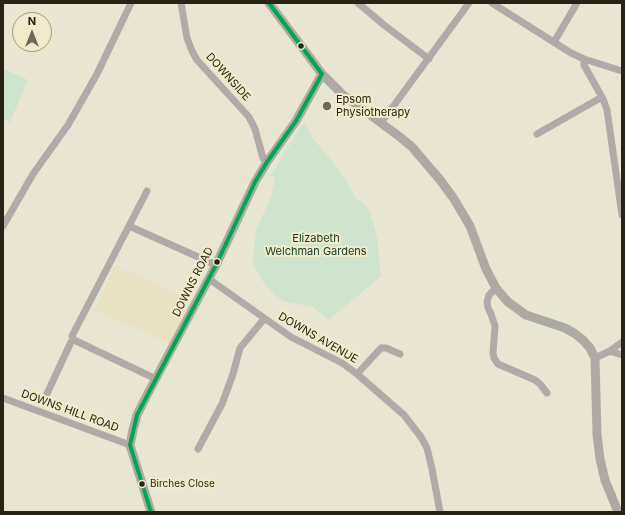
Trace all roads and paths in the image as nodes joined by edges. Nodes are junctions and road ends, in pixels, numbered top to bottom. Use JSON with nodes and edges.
{"nodes":[{"id":1,"x":131,"y":3,"type":"edge"},
{"id":2,"x":181,"y":3,"type":"edge"},
{"id":3,"x":269,"y":3,"type":"edge"},
{"id":4,"x":358,"y":3,"type":"edge"},
{"id":5,"x":469,"y":3,"type":"edge"},
{"id":6,"x":492,"y":3,"type":"edge"},
{"id":7,"x":577,"y":3,"type":"edge"},
{"id":8,"x":554,"y":42,"type":"junction"},
{"id":9,"x":429,"y":59,"type":"junction"},
{"id":10,"x":584,"y":59,"type":"junction"},
{"id":11,"x":622,"y":71,"type":"edge"},
{"id":12,"x":322,"y":74,"type":"junction"},
{"id":13,"x":602,"y":97,"type":"junction"},
{"id":14,"x":381,"y":123,"type":"junction"},
{"id":15,"x":537,"y":134,"type":"dead end"},
{"id":16,"x":267,"y":162,"type":"junction"},
{"id":17,"x":147,"y":191,"type":"dead end"},
{"id":18,"x":622,"y":215,"type":"edge"},
{"id":19,"x":3,"y":226,"type":"edge"},
{"id":20,"x":129,"y":226,"type":"junction"},
{"id":21,"x":216,"y":265,"type":"junction"},
{"id":22,"x":209,"y":279,"type":"junction"},
{"id":23,"x":496,"y":288,"type":"junction"},
{"id":24,"x":264,"y":319,"type":"junction"},
{"id":25,"x":74,"y":340,"type":"junction"},
{"id":26,"x":622,"y":342,"type":"edge"},
{"id":27,"x":610,"y":351,"type":"junction"},
{"id":28,"x":400,"y":354,"type":"dead end"},
{"id":29,"x":622,"y":355,"type":"edge"},
{"id":30,"x":595,"y":358,"type":"junction"},
{"id":31,"x":357,"y":374,"type":"junction"},
{"id":32,"x":156,"y":379,"type":"junction"},
{"id":33,"x":547,"y":393,"type":"dead end"},
{"id":34,"x":3,"y":398,"type":"edge"},
{"id":35,"x":45,"y":398,"type":"dead end"},
{"id":36,"x":130,"y":445,"type":"junction"},
{"id":37,"x":198,"y":449,"type":"dead end"},
{"id":38,"x":150,"y":512,"type":"edge"},
{"id":39,"x":440,"y":512,"type":"edge"},
{"id":40,"x":618,"y":512,"type":"edge"}],
"edges":[{"from":1,"to":19,"type":"street"},
{"from":2,"to":16,"type":"street","name":"DOWNSIDE"},
{"from":3,"to":12,"type":"main road"},
{"from":4,"to":9,"type":"street"},
{"from":5,"to":9,"type":"street"},
{"from":6,"to":8,"type":"street"},
{"from":7,"to":8,"type":"street"},
{"from":8,"to":10,"type":"street"},
{"from":9,"to":14,"type":"street"},
{"from":10,"to":11,"type":"street"},
{"from":10,"to":13,"type":"street"},
{"from":12,"to":14,"type":"main road"},
{"from":12,"to":16,"type":"main road","name":"DOWNS ROAD"},
{"from":13,"to":15,"type":"street"},
{"from":13,"to":18,"type":"street"},
{"from":14,"to":23,"type":"main road"},
{"from":16,"to":21,"type":"main road","name":"DOWNS ROAD"},
{"from":17,"to":20,"type":"street"},
{"from":20,"to":21,"type":"street"},
{"from":20,"to":25,"type":"street"},
{"from":21,"to":22,"type":"main road","name":"DOWNS ROAD"},
{"from":22,"to":24,"type":"street","name":"DOWNS AVENUE"},
{"from":22,"to":32,"type":"main road","name":"DOWNS ROAD"},
{"from":23,"to":30,"type":"main road"},
{"from":23,"to":33,"type":"street"},
{"from":24,"to":31,"type":"street","name":"DOWNS AVENUE"},
{"from":24,"to":37,"type":"street"},
{"from":25,"to":32,"type":"street"},
{"from":25,"to":35,"type":"street"},
{"from":26,"to":27,"type":"street"},
{"from":27,"to":29,"type":"street"},
{"from":27,"to":30,"type":"street"},
{"from":28,"to":31,"type":"street"},
{"from":30,"to":40,"type":"main road"},
{"from":31,"to":39,"type":"street","name":"DOWNS AVENUE"},
{"from":32,"to":36,"type":"main road","name":"DOWNS ROAD"},
{"from":34,"to":36,"type":"street","name":"DOWNS HILL ROAD"},
{"from":36,"to":38,"type":"main road","name":"DOWNS ROAD"}]}
